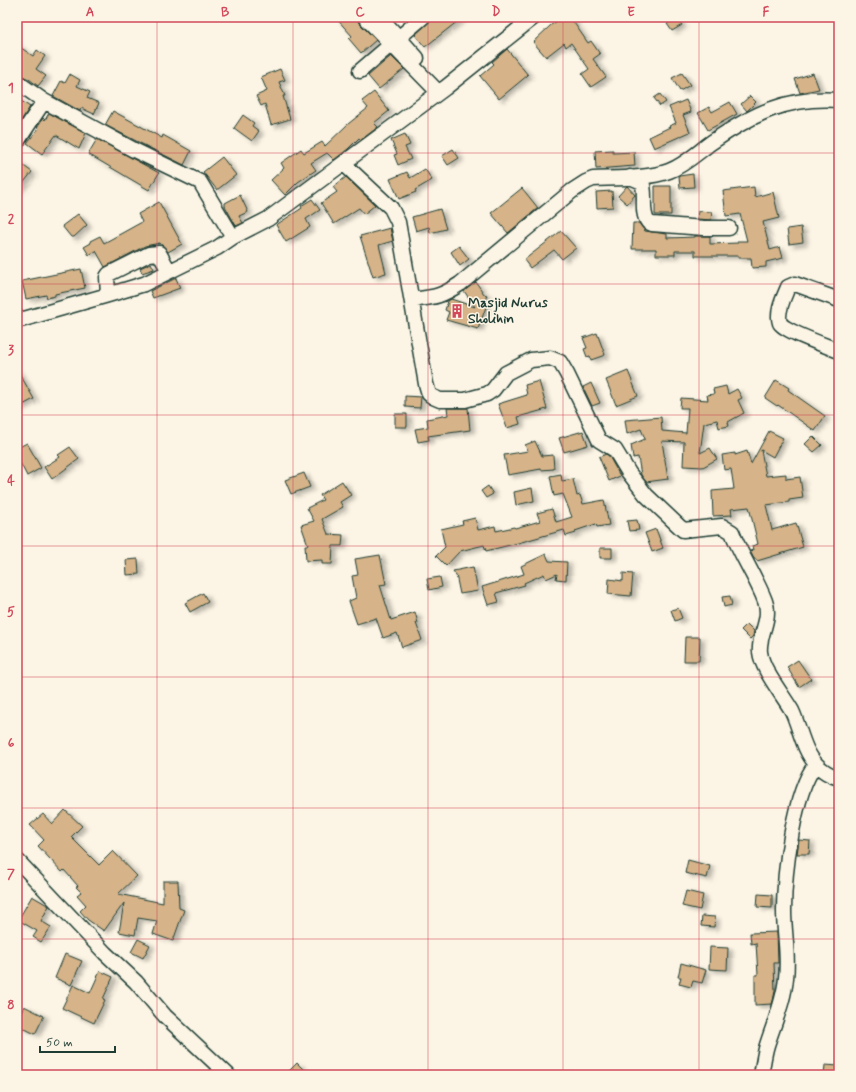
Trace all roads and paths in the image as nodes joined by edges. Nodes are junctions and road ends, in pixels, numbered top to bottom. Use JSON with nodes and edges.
{"nodes":[{"id":1,"x":365,"y":17,"type":"edge"},
{"id":2,"x":380,"y":17,"type":"edge"},
{"id":3,"x":423,"y":17,"type":"edge"},
{"id":4,"x":534,"y":17,"type":"edge"},
{"id":5,"x":395,"y":41,"type":"junction"},
{"id":6,"x":360,"y":71,"type":"dead end"},
{"id":7,"x":17,"y":82,"type":"edge"},
{"id":8,"x":442,"y":90,"type":"junction"},
{"id":9,"x":839,"y":100,"type":"edge"},
{"id":10,"x":44,"y":101,"type":"junction"},
{"id":11,"x":17,"y":142,"type":"edge"},
{"id":12,"x":344,"y":164,"type":"junction"},
{"id":13,"x":630,"y":177,"type":"junction"},
{"id":14,"x":729,"y":228,"type":"dead end"},
{"id":15,"x":233,"y":237,"type":"junction"},
{"id":16,"x":169,"y":271,"type":"junction"},
{"id":17,"x":108,"y":295,"type":"junction"},
{"id":18,"x":412,"y":300,"type":"junction"},
{"id":19,"x":839,"y":300,"type":"edge"},
{"id":20,"x":17,"y":321,"type":"edge"},
{"id":21,"x":839,"y":351,"type":"edge"},
{"id":22,"x":816,"y":764,"type":"junction"},
{"id":23,"x":839,"y":778,"type":"edge"},
{"id":24,"x":17,"y":860,"type":"edge"},
{"id":25,"x":228,"y":1075,"type":"edge"},
{"id":26,"x":761,"y":1075,"type":"edge"}],
"edges":[{"from":1,"to":5,"type":"street"},
{"from":2,"to":5,"type":"street"},
{"from":3,"to":5,"type":"street"},
{"from":4,"to":8,"type":"street"},
{"from":5,"to":6,"type":"street"},
{"from":5,"to":8,"type":"street"},
{"from":7,"to":10,"type":"street"},
{"from":8,"to":12,"type":"street"},
{"from":9,"to":13,"type":"street"},
{"from":10,"to":11,"type":"street"},
{"from":10,"to":15,"type":"street"},
{"from":12,"to":15,"type":"street"},
{"from":12,"to":18,"type":"street"},
{"from":13,"to":14,"type":"street"},
{"from":13,"to":18,"type":"street"},
{"from":15,"to":16,"type":"street"},
{"from":16,"to":17,"type":"street"},
{"from":16,"to":17,"type":"street"},
{"from":17,"to":20,"type":"street"},
{"from":18,"to":22,"type":"street"},
{"from":19,"to":21,"type":"street"},
{"from":22,"to":23,"type":"street"},
{"from":22,"to":26,"type":"street"},
{"from":24,"to":25,"type":"street"}]}
